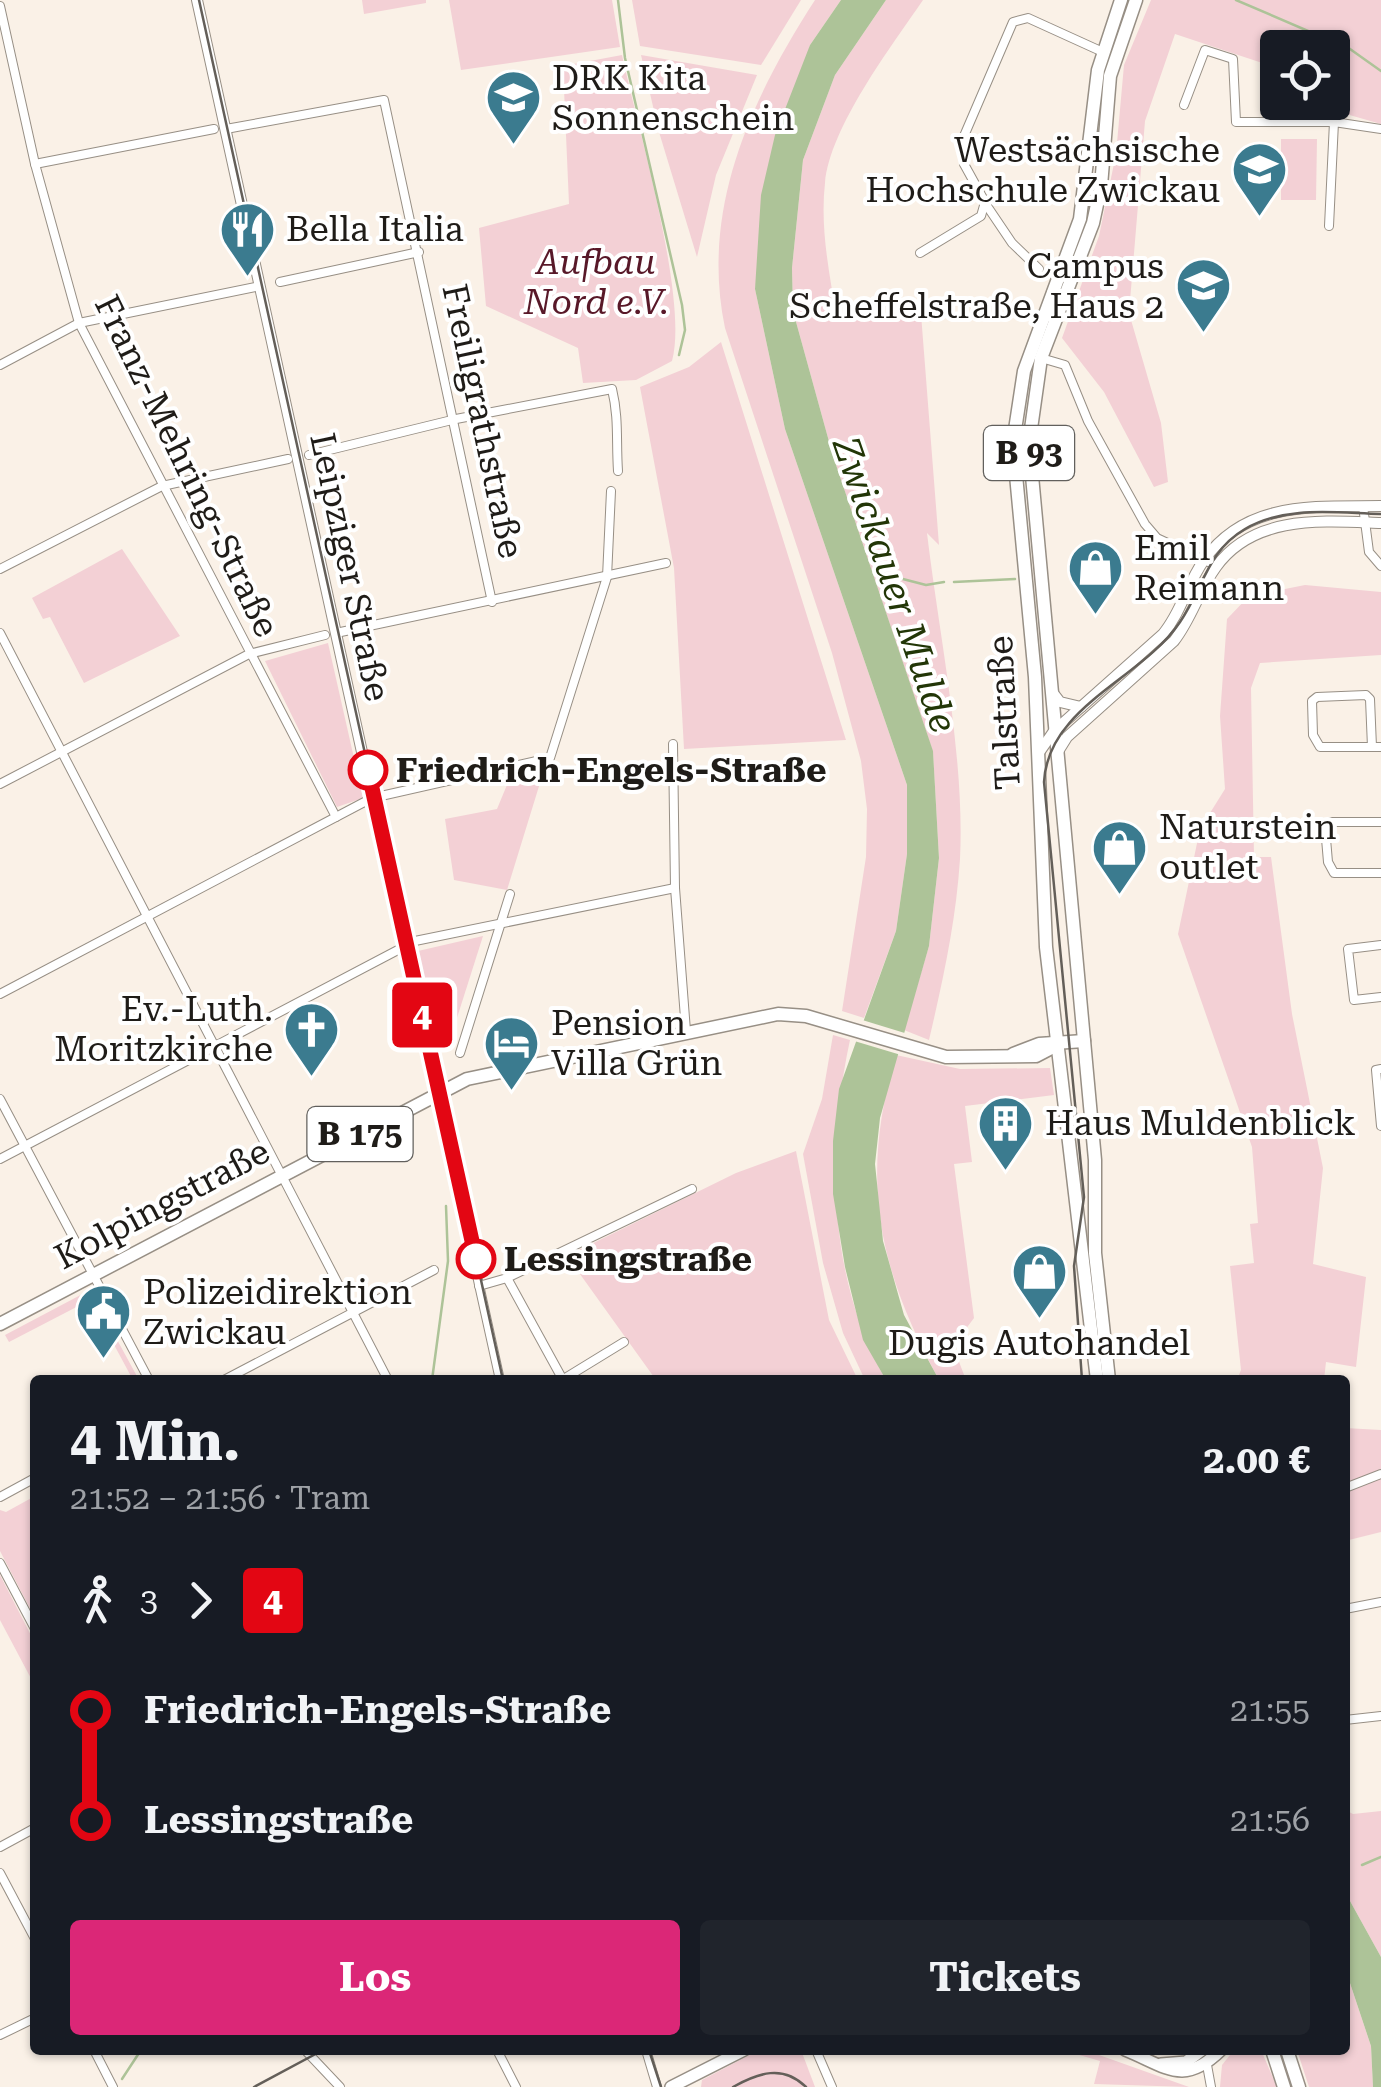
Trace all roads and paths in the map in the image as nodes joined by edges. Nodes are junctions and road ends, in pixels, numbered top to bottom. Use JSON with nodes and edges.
{"nodes":[{"id":1,"x":197,"y":0,"type":"edge"},
{"id":2,"x":1121,"y":0,"type":"edge"},
{"id":3,"x":1136,"y":0,"type":"edge"},
{"id":4,"x":0,"y":6,"type":"edge"},
{"id":5,"x":1108,"y":54,"type":"junction"},
{"id":6,"x":1184,"y":105,"type":"dead end"},
{"id":7,"x":1334,"y":122,"type":"junction"},
{"id":8,"x":220,"y":129,"type":"junction"},
{"id":9,"x":1381,"y":129,"type":"edge"},
{"id":10,"x":35,"y":164,"type":"junction"},
{"id":11,"x":985,"y":202,"type":"junction"},
{"id":12,"x":1330,"y":226,"type":"dead end"},
{"id":13,"x":419,"y":252,"type":"junction"},
{"id":14,"x":920,"y":253,"type":"dead end"},
{"id":15,"x":1039,"y":269,"type":"dead end"},
{"id":16,"x":280,"y":282,"type":"dead end"},
{"id":17,"x":260,"y":286,"type":"junction"},
{"id":18,"x":79,"y":323,"type":"junction"},
{"id":19,"x":1041,"y":358,"type":"junction"},
{"id":20,"x":0,"y":366,"type":"edge"},
{"id":21,"x":456,"y":419,"type":"junction"},
{"id":22,"x":309,"y":455,"type":"dead end"},
{"id":23,"x":288,"y":459,"type":"dead end"},
{"id":24,"x":618,"y":470,"type":"dead end"},
{"id":25,"x":162,"y":486,"type":"junction"},
{"id":26,"x":611,"y":491,"type":"dead end"},
{"id":27,"x":1363,"y":506,"type":"junction"},
{"id":28,"x":1381,"y":506,"type":"edge"},
{"id":29,"x":1363,"y":522,"type":"junction"},
{"id":30,"x":1381,"y":523,"type":"edge"},
{"id":31,"x":1204,"y":560,"type":"junction"},
{"id":32,"x":666,"y":563,"type":"dead end"},
{"id":33,"x":1216,"y":566,"type":"junction"},
{"id":34,"x":1381,"y":566,"type":"edge"},
{"id":35,"x":0,"y":569,"type":"edge"},
{"id":36,"x":607,"y":577,"type":"junction"},
{"id":37,"x":492,"y":602,"type":"junction"},
{"id":38,"x":0,"y":633,"type":"edge"},
{"id":39,"x":330,"y":634,"type":"junction"},
{"id":40,"x":250,"y":654,"type":"junction"},
{"id":41,"x":1053,"y":692,"type":"junction"},
{"id":42,"x":1081,"y":706,"type":"junction"},
{"id":43,"x":1052,"y":737,"type":"junction"},
{"id":44,"x":674,"y":744,"type":"dead end"},
{"id":45,"x":1377,"y":747,"type":"edge"},
{"id":46,"x":63,"y":751,"type":"junction"},
{"id":47,"x":0,"y":784,"type":"edge"},
{"id":48,"x":372,"y":798,"type":"junction"},
{"id":49,"x":336,"y":818,"type":"junction"},
{"id":50,"x":1381,"y":822,"type":"edge"},
{"id":51,"x":1381,"y":872,"type":"edge"},
{"id":52,"x":675,"y":888,"type":"junction"},
{"id":53,"x":510,"y":894,"type":"dead end"},
{"id":54,"x":147,"y":917,"type":"junction"},
{"id":55,"x":502,"y":923,"type":"junction"},
{"id":56,"x":1381,"y":945,"type":"edge"},
{"id":57,"x":404,"y":946,"type":"junction"},
{"id":58,"x":0,"y":994,"type":"edge"},
{"id":59,"x":1381,"y":997,"type":"edge"},
{"id":60,"x":686,"y":1031,"type":"junction"},
{"id":61,"x":1084,"y":1041,"type":"junction"},
{"id":62,"x":1059,"y":1044,"type":"junction"},
{"id":63,"x":214,"y":1045,"type":"junction"},
{"id":64,"x":460,"y":1053,"type":"dead end"},
{"id":65,"x":1381,"y":1069,"type":"edge"},
{"id":66,"x":438,"y":1094,"type":"junction"},
{"id":67,"x":0,"y":1099,"type":"edge"},
{"id":68,"x":1381,"y":1126,"type":"edge"},
{"id":69,"x":24,"y":1146,"type":"junction"},
{"id":70,"x":0,"y":1158,"type":"edge"},
{"id":71,"x":282,"y":1174,"type":"junction"},
{"id":72,"x":692,"y":1189,"type":"dead end"},
{"id":73,"x":434,"y":1270,"type":"dead end"},
{"id":74,"x":92,"y":1273,"type":"junction"},
{"id":75,"x":506,"y":1278,"type":"junction"},
{"id":76,"x":479,"y":1286,"type":"junction"},
{"id":77,"x":353,"y":1312,"type":"junction"},
{"id":78,"x":0,"y":1324,"type":"edge"},
{"id":79,"x":624,"y":1342,"type":"dead end"},
{"id":80,"x":146,"y":1375,"type":"edge"},
{"id":81,"x":233,"y":1375,"type":"edge"},
{"id":82,"x":385,"y":1375,"type":"edge"},
{"id":83,"x":499,"y":1375,"type":"edge"},
{"id":84,"x":560,"y":1375,"type":"edge"},
{"id":85,"x":571,"y":1375,"type":"edge"},
{"id":86,"x":1097,"y":1375,"type":"edge"},
{"id":87,"x":1108,"y":1375,"type":"edge"},
{"id":88,"x":1381,"y":1474,"type":"edge"},
{"id":89,"x":30,"y":1481,"type":"edge"},
{"id":90,"x":1350,"y":1486,"type":"edge"},
{"id":91,"x":0,"y":1497,"type":"edge"},
{"id":92,"x":0,"y":1564,"type":"edge"},
{"id":93,"x":1381,"y":1602,"type":"edge"},
{"id":94,"x":1350,"y":1608,"type":"edge"},
{"id":95,"x":30,"y":1620,"type":"edge"},
{"id":96,"x":1381,"y":1716,"type":"edge"},
{"id":97,"x":1350,"y":1719,"type":"edge"},
{"id":98,"x":30,"y":1831,"type":"edge"},
{"id":99,"x":0,"y":1847,"type":"edge"},
{"id":100,"x":0,"y":1873,"type":"edge"},
{"id":101,"x":30,"y":1930,"type":"edge"},
{"id":102,"x":30,"y":2021,"type":"edge"},
{"id":103,"x":0,"y":2036,"type":"edge"},
{"id":104,"x":97,"y":2055,"type":"edge"},
{"id":105,"x":310,"y":2055,"type":"edge"},
{"id":106,"x":500,"y":2055,"type":"edge"},
{"id":107,"x":647,"y":2055,"type":"edge"},
{"id":108,"x":734,"y":2055,"type":"edge"},
{"id":109,"x":818,"y":2055,"type":"edge"},
{"id":110,"x":1136,"y":2055,"type":"edge"},
{"id":111,"x":1194,"y":2055,"type":"edge"},
{"id":112,"x":1216,"y":2055,"type":"edge"},
{"id":113,"x":1274,"y":2055,"type":"edge"},
{"id":114,"x":1288,"y":2055,"type":"edge"},
{"id":115,"x":1157,"y":2064,"type":"junction"},
{"id":116,"x":1207,"y":2065,"type":"junction"},
{"id":117,"x":113,"y":2087,"type":"edge"},
{"id":118,"x":340,"y":2087,"type":"edge"},
{"id":119,"x":516,"y":2087,"type":"edge"},
{"id":120,"x":657,"y":2087,"type":"edge"},
{"id":121,"x":670,"y":2087,"type":"edge"},
{"id":122,"x":832,"y":2087,"type":"edge"},
{"id":123,"x":1211,"y":2087,"type":"edge"},
{"id":124,"x":1284,"y":2087,"type":"edge"},
{"id":125,"x":1298,"y":2087,"type":"edge"}],
"edges":[{"from":1,"to":8,"type":"street","name":"Leipziger Straße"},
{"from":2,"to":5,"type":"main road","number":"B 93"},
{"from":3,"to":5,"type":"main road","number":"B 93"},
{"from":4,"to":10,"type":"street","name":"Franz-Mehring-Straße"},
{"from":5,"to":11,"type":"street"},
{"from":5,"to":19,"type":"main road","name":"Talstraße","number":"B 93"},
{"from":5,"to":43,"type":"main road","name":"Talstraße","number":"B 93"},
{"from":6,"to":7,"type":"street"},
{"from":7,"to":9,"type":"street"},
{"from":7,"to":12,"type":"street"},
{"from":8,"to":10,"type":"street"},
{"from":8,"to":13,"type":"street","name":"Freiligrathstraße"},
{"from":8,"to":17,"type":"street","name":"Leipziger Straße"},
{"from":10,"to":18,"type":"street","name":"Franz-Mehring-Straße"},
{"from":11,"to":14,"type":"street"},
{"from":11,"to":15,"type":"street"},
{"from":13,"to":16,"type":"street","name":"Freiligrathstraße"},
{"from":13,"to":21,"type":"street","name":"Freiligrathstraße"},
{"from":17,"to":18,"type":"street"},
{"from":17,"to":39,"type":"street","name":"Leipziger Straße"},
{"from":18,"to":20,"type":"street"},
{"from":18,"to":25,"type":"street","name":"Franz-Mehring-Straße"},
{"from":19,"to":31,"type":"street"},
{"from":19,"to":41,"type":"main road","name":"Talstraße","number":"B 93"},
{"from":21,"to":22,"type":"street"},
{"from":21,"to":24,"type":"street"},
{"from":21,"to":37,"type":"street","name":"Freiligrathstraße"},
{"from":23,"to":25,"type":"street"},
{"from":25,"to":35,"type":"street"},
{"from":25,"to":40,"type":"street","name":"Franz-Mehring-Straße"},
{"from":26,"to":36,"type":"street"},
{"from":27,"to":28,"type":"street"},
{"from":27,"to":29,"type":"street"},
{"from":27,"to":31,"type":"street"},
{"from":29,"to":30,"type":"street"},
{"from":29,"to":33,"type":"street"},
{"from":29,"to":34,"type":"street"},
{"from":31,"to":33,"type":"street"},
{"from":31,"to":42,"type":"street"},
{"from":32,"to":36,"type":"street"},
{"from":33,"to":43,"type":"street"},
{"from":36,"to":37,"type":"street"},
{"from":36,"to":48,"type":"street"},
{"from":37,"to":39,"type":"street"},
{"from":38,"to":46,"type":"street"},
{"from":39,"to":40,"type":"street"},
{"from":39,"to":48,"type":"street","name":"Leipziger Straße"},
{"from":40,"to":46,"type":"street"},
{"from":40,"to":49,"type":"street","name":"Franz-Mehring-Straße"},
{"from":41,"to":42,"type":"street"},
{"from":41,"to":43,"type":"main road","name":"Talstraße","number":"B 93"},
{"from":42,"to":43,"type":"street"},
{"from":43,"to":61,"type":"main road","name":"Talstraße","number":"B 93"},
{"from":43,"to":62,"type":"main road","name":"Talstraße","number":"B 93"},
{"from":44,"to":52,"type":"street"},
{"from":45,"to":45,"type":"street"},
{"from":46,"to":47,"type":"street"},
{"from":46,"to":54,"type":"street"},
{"from":48,"to":49,"type":"street"},
{"from":48,"to":57,"type":"street","name":"Leipziger Straße"},
{"from":49,"to":54,"type":"street"},
{"from":50,"to":51,"type":"street"},
{"from":52,"to":55,"type":"street"},
{"from":52,"to":60,"type":"street"},
{"from":53,"to":55,"type":"street"},
{"from":54,"to":58,"type":"street"},
{"from":54,"to":63,"type":"street"},
{"from":55,"to":57,"type":"street"},
{"from":55,"to":64,"type":"street"},
{"from":56,"to":59,"type":"street"},
{"from":57,"to":63,"type":"street"},
{"from":57,"to":66,"type":"street","name":"Leipziger Straße"},
{"from":60,"to":62,"type":"main road","name":"Kolpingstraße","number":"B 175"},
{"from":60,"to":66,"type":"main road","name":"Kolpingstraße","number":"B 175"},
{"from":61,"to":62,"type":"main road","number":"B 175"},
{"from":61,"to":87,"type":"main road","name":"Talstraße","number":"B 93"},
{"from":62,"to":86,"type":"main road","name":"Talstraße","number":"B 93"},
{"from":63,"to":69,"type":"street"},
{"from":63,"to":71,"type":"street"},
{"from":65,"to":68,"type":"street"},
{"from":66,"to":71,"type":"main road","name":"Kolpingstraße","number":"B 175"},
{"from":66,"to":76,"type":"street","name":"Leipziger Straße"},
{"from":67,"to":69,"type":"street"},
{"from":69,"to":70,"type":"street"},
{"from":69,"to":74,"type":"street"},
{"from":71,"to":74,"type":"main road","name":"Kolpingstraße","number":"B 175"},
{"from":71,"to":77,"type":"street"},
{"from":72,"to":75,"type":"street"},
{"from":73,"to":77,"type":"street"},
{"from":74,"to":78,"type":"main road","name":"Kolpingstraße","number":"B 175"},
{"from":74,"to":80,"type":"street"},
{"from":75,"to":76,"type":"street"},
{"from":75,"to":84,"type":"street"},
{"from":76,"to":83,"type":"street","name":"Leipziger Straße"},
{"from":77,"to":81,"type":"street"},
{"from":77,"to":82,"type":"street"},
{"from":79,"to":85,"type":"street"},
{"from":88,"to":90,"type":"street"},
{"from":89,"to":91,"type":"street"},
{"from":92,"to":95,"type":"street"},
{"from":93,"to":94,"type":"street"},
{"from":96,"to":97,"type":"street"},
{"from":98,"to":99,"type":"street"},
{"from":100,"to":101,"type":"street"},
{"from":102,"to":103,"type":"street"},
{"from":104,"to":117,"type":"street"},
{"from":105,"to":118,"type":"street"},
{"from":106,"to":119,"type":"street"},
{"from":107,"to":120,"type":"street"},
{"from":108,"to":121,"type":"main road"},
{"from":109,"to":122,"type":"street"},
{"from":110,"to":115,"type":"main road"},
{"from":111,"to":115,"type":"main road"},
{"from":112,"to":116,"type":"main road"},
{"from":113,"to":124,"type":"main road"},
{"from":114,"to":125,"type":"main road"},
{"from":115,"to":116,"type":"main road"},
{"from":116,"to":123,"type":"street"}]}
